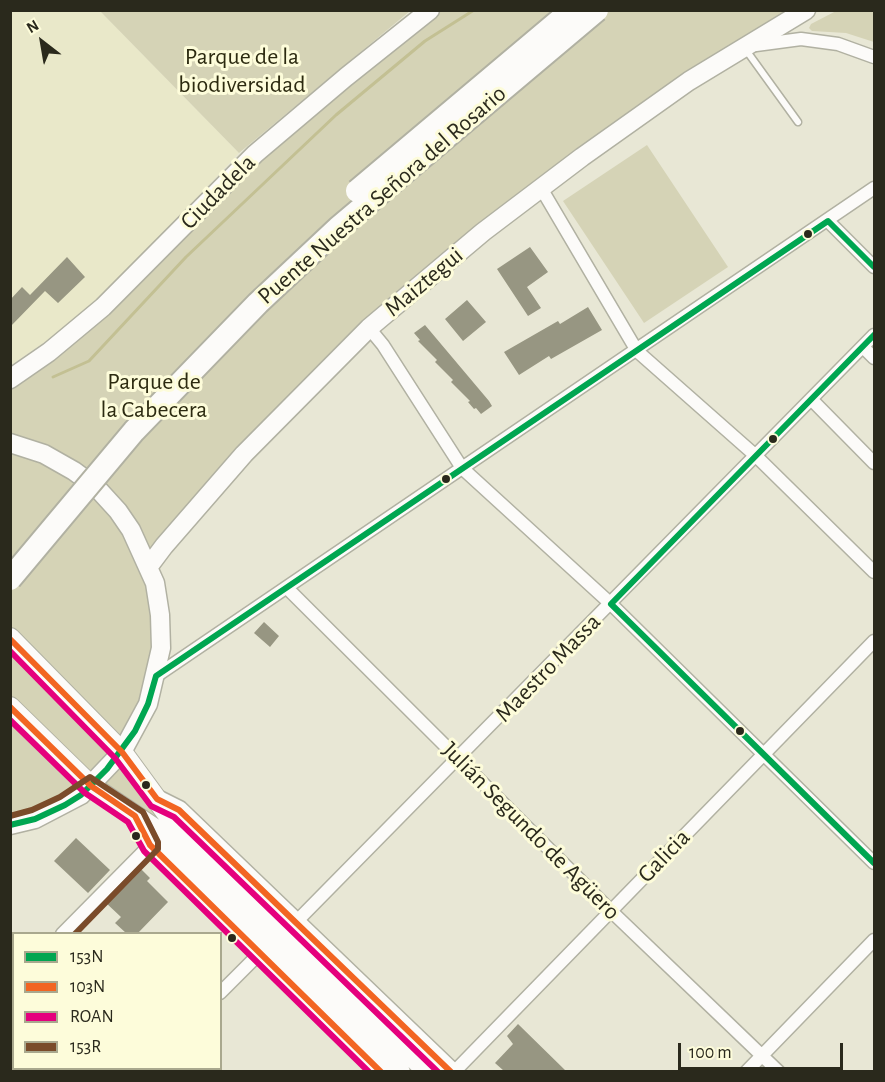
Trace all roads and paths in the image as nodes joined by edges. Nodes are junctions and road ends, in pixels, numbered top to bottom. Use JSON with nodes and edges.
{"nodes":[{"id":1,"x":430,"y":10,"type":"edge"},
{"id":2,"x":572,"y":10,"type":"edge"},
{"id":3,"x":597,"y":10,"type":"edge"},
{"id":4,"x":806,"y":10,"type":"edge"},
{"id":5,"x":743,"y":47,"type":"junction"},
{"id":6,"x":874,"y":57,"type":"edge"},
{"id":7,"x":798,"y":122,"type":"dead end"},
{"id":8,"x":541,"y":188,"type":"junction"},
{"id":9,"x":874,"y":188,"type":"edge"},
{"id":10,"x":828,"y":221,"type":"junction"},
{"id":11,"x":874,"y":267,"type":"edge"},
{"id":12,"x":369,"y":328,"type":"junction"},
{"id":13,"x":874,"y":335,"type":"edge"},
{"id":14,"x":863,"y":347,"type":"junction"},
{"id":15,"x":637,"y":351,"type":"junction"},
{"id":16,"x":874,"y":358,"type":"edge"},
{"id":17,"x":10,"y":379,"type":"edge"},
{"id":18,"x":811,"y":399,"type":"junction"},
{"id":19,"x":10,"y":443,"type":"edge"},
{"id":20,"x":756,"y":456,"type":"junction"},
{"id":21,"x":874,"y":464,"type":"edge"},
{"id":22,"x":462,"y":468,"type":"junction"},
{"id":23,"x":10,"y":554,"type":"edge"},
{"id":24,"x":149,"y":566,"type":"junction"},
{"id":25,"x":874,"y":572,"type":"edge"},
{"id":26,"x":10,"y":579,"type":"edge"},
{"id":27,"x":287,"y":588,"type":"junction"},
{"id":28,"x":611,"y":604,"type":"junction"},
{"id":29,"x":10,"y":638,"type":"edge"},
{"id":30,"x":874,"y":641,"type":"edge"},
{"id":31,"x":156,"y":676,"type":"junction"},
{"id":32,"x":10,"y":706,"type":"edge"},
{"id":33,"x":122,"y":752,"type":"junction"},
{"id":34,"x":764,"y":754,"type":"junction"},
{"id":35,"x":459,"y":759,"type":"junction"},
{"id":36,"x":91,"y":786,"type":"junction"},
{"id":37,"x":158,"y":799,"type":"junction"},
{"id":38,"x":135,"y":816,"type":"junction"},
{"id":39,"x":10,"y":825,"type":"edge"},
{"id":40,"x":150,"y":845,"type":"junction"},
{"id":41,"x":874,"y":863,"type":"edge"},
{"id":42,"x":611,"y":911,"type":"junction"},
{"id":43,"x":296,"y":922,"type":"junction"},
{"id":44,"x":63,"y":932,"type":"edge"},
{"id":45,"x":874,"y":940,"type":"edge"},
{"id":46,"x":261,"y":952,"type":"junction"},
{"id":47,"x":222,"y":991,"type":"edge"},
{"id":48,"x":762,"y":1055,"type":"junction"},
{"id":49,"x":376,"y":1070,"type":"edge"},
{"id":50,"x":400,"y":1071,"type":"edge"},
{"id":51,"x":428,"y":1071,"type":"edge"},
{"id":52,"x":453,"y":1071,"type":"edge"},
{"id":53,"x":746,"y":1071,"type":"edge"},
{"id":54,"x":779,"y":1071,"type":"edge"}],
"edges":[{"from":1,"to":17,"type":"main road","name":"Ciudadela"},
{"from":2,"to":23,"type":"highway","name":"Puente Nuestra Señora del Rosario","bridge":true},
{"from":3,"to":26,"type":"highway","name":"Puente Nuestra Señora del Rosario","bridge":true},
{"from":4,"to":5,"type":"main road","name":"Maiztegui"},
{"from":5,"to":6,"type":"street","name":"Maiztegui"},
{"from":5,"to":7,"type":"lane"},
{"from":5,"to":8,"type":"main road","name":"Maiztegui"},
{"from":8,"to":12,"type":"main road","name":"Maiztegui"},
{"from":8,"to":15,"type":"street"},
{"from":9,"to":10,"type":"street"},
{"from":10,"to":11,"type":"street"},
{"from":10,"to":15,"type":"street"},
{"from":12,"to":22,"type":"street"},
{"from":12,"to":24,"type":"main road","name":"Maiztegui"},
{"from":13,"to":14,"type":"street","name":"Maestro Massa"},
{"from":14,"to":16,"type":"street"},
{"from":14,"to":18,"type":"street","name":"Maestro Massa"},
{"from":15,"to":20,"type":"street"},
{"from":15,"to":22,"type":"street"},
{"from":18,"to":20,"type":"street","name":"Maestro Massa"},
{"from":18,"to":21,"type":"street"},
{"from":19,"to":24,"type":"main road"},
{"from":20,"to":25,"type":"street"},
{"from":20,"to":28,"type":"street","name":"Maestro Massa"},
{"from":22,"to":27,"type":"street"},
{"from":22,"to":28,"type":"street"},
{"from":24,"to":31,"type":"main road"},
{"from":27,"to":31,"type":"street"},
{"from":27,"to":35,"type":"street","name":"Julián Segundo de Agüero"},
{"from":28,"to":34,"type":"street"},
{"from":28,"to":35,"type":"street","name":"Maestro Massa"},
{"from":29,"to":33,"type":"main road"},
{"from":30,"to":34,"type":"street","name":"Galicia"},
{"from":31,"to":33,"type":"main road"},
{"from":32,"to":36,"type":"main road"},
{"from":33,"to":36,"type":"main road"},
{"from":33,"to":37,"type":"main road"},
{"from":34,"to":41,"type":"street"},
{"from":34,"to":42,"type":"street","name":"Galicia"},
{"from":35,"to":42,"type":"street","name":"Julián Segundo de Agüero"},
{"from":35,"to":43,"type":"street","name":"Maestro Massa"},
{"from":36,"to":38,"type":"main road"},
{"from":36,"to":39,"type":"main road"},
{"from":37,"to":43,"type":"main road"},
{"from":37,"to":51,"type":"main road"},
{"from":38,"to":40,"type":"main road"},
{"from":38,"to":50,"type":"main road"},
{"from":40,"to":44,"type":"street"},
{"from":40,"to":46,"type":"main road"},
{"from":42,"to":48,"type":"street","name":"Julián Segundo de Agüero"},
{"from":42,"to":52,"type":"street","name":"Galicia"},
{"from":43,"to":52,"type":"main road"},
{"from":45,"to":48,"type":"street"},
{"from":46,"to":47,"type":"street"},
{"from":46,"to":49,"type":"main road"},
{"from":48,"to":53,"type":"street"},
{"from":48,"to":54,"type":"street","name":"Julián Segundo de Agüero"}]}
